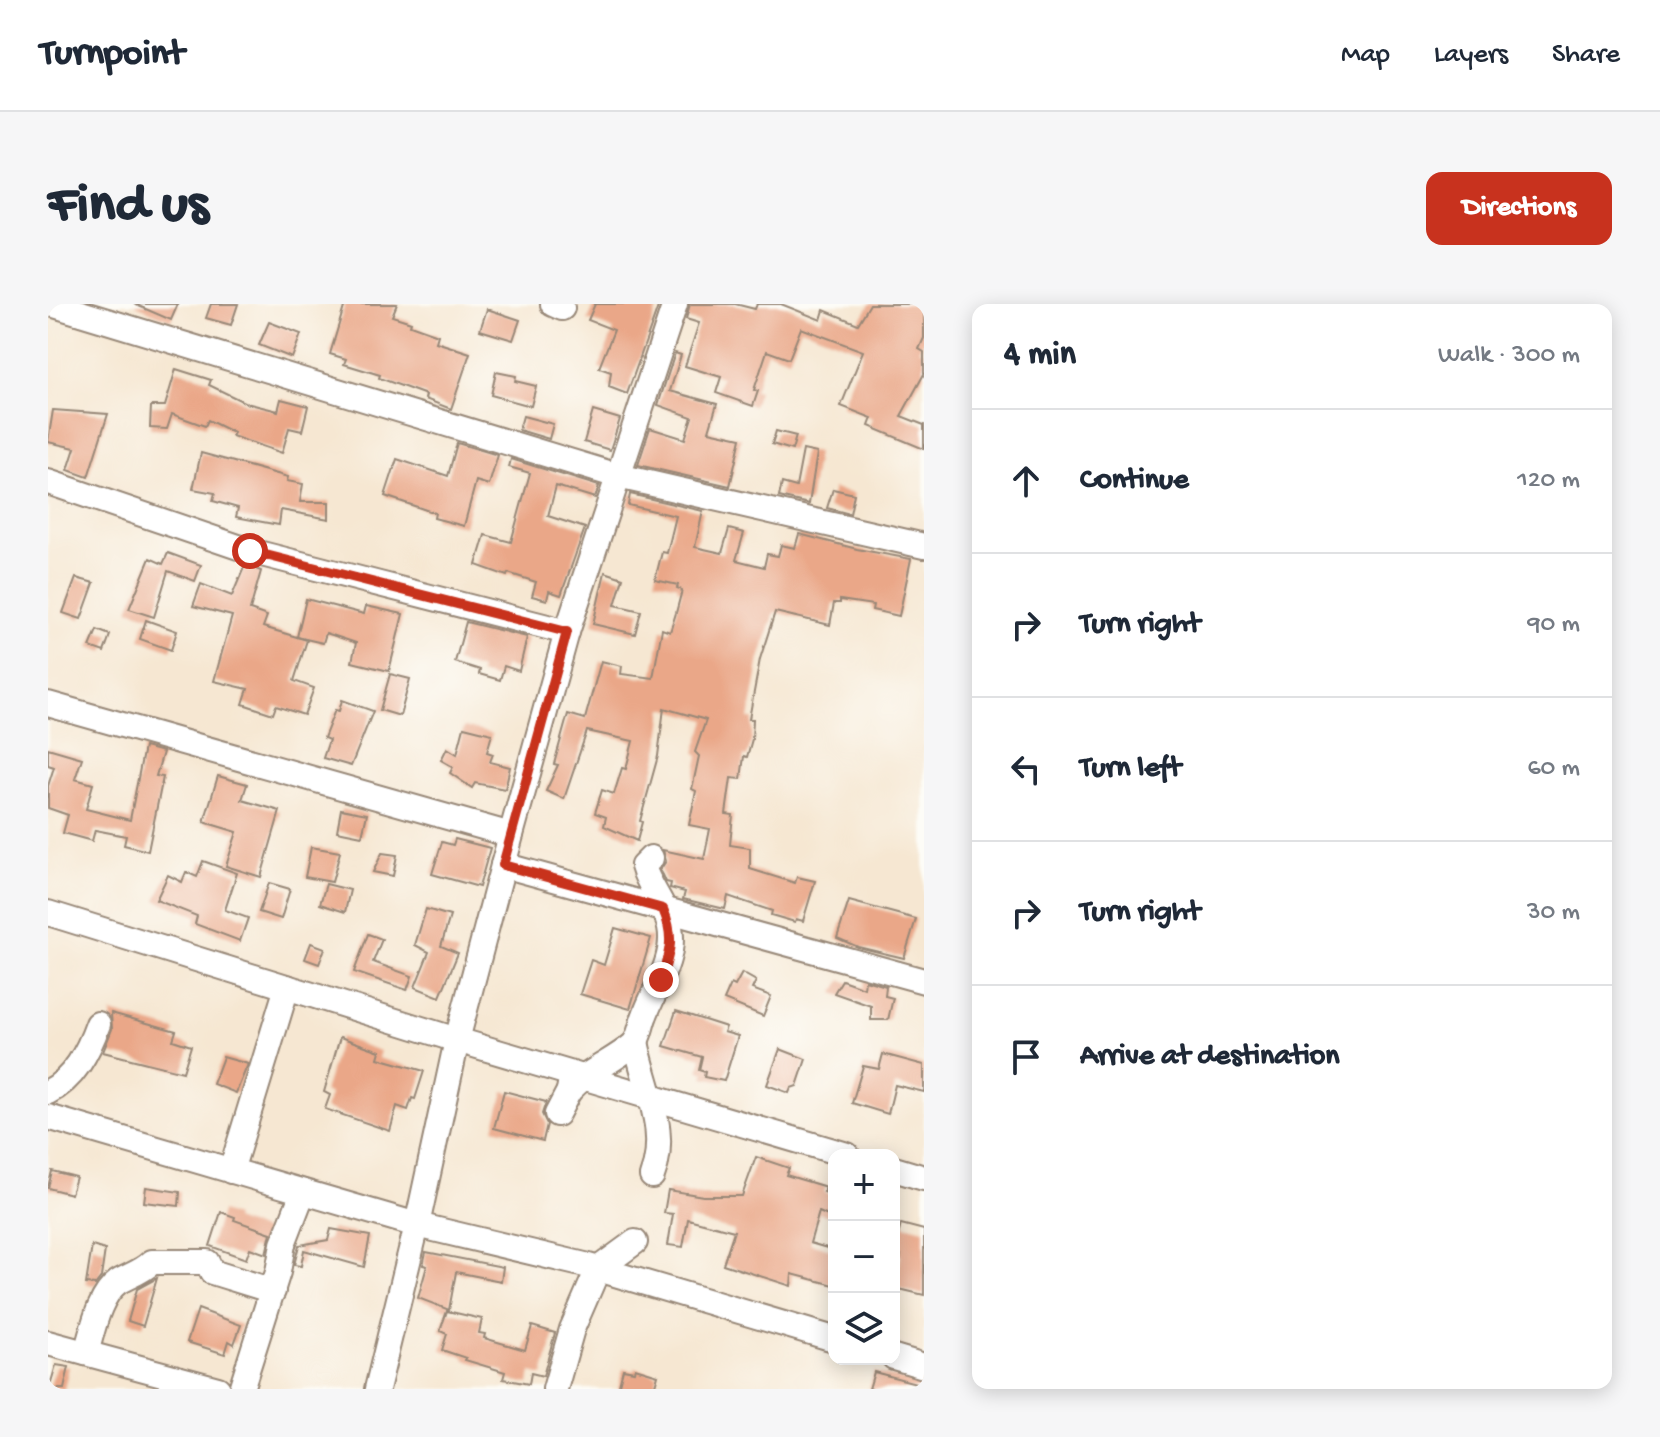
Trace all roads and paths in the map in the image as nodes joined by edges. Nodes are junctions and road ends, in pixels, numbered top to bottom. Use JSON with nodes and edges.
{"nodes":[{"id":1,"x":51,"y":304,"type":"edge"},
{"id":2,"x":675,"y":304,"type":"edge"},
{"id":3,"x":618,"y":476,"type":"junction"},
{"id":4,"x":48,"y":482,"type":"edge"},
{"id":5,"x":924,"y":546,"type":"edge"},
{"id":6,"x":567,"y":632,"type":"junction"},
{"id":7,"x":48,"y":704,"type":"edge"},
{"id":8,"x":511,"y":835,"type":"junction"},
{"id":9,"x":651,"y":858,"type":"dead end"},
{"id":10,"x":503,"y":865,"type":"junction"},
{"id":11,"x":48,"y":913,"type":"edge"},
{"id":12,"x":671,"y":916,"type":"junction"},
{"id":13,"x":924,"y":981,"type":"edge"},
{"id":14,"x":287,"y":987,"type":"junction"},
{"id":15,"x":98,"y":1024,"type":"dead end"},
{"id":16,"x":460,"y":1030,"type":"junction"},
{"id":17,"x":636,"y":1041,"type":"junction"},
{"id":18,"x":579,"y":1075,"type":"junction"},
{"id":19,"x":649,"y":1090,"type":"junction"},
{"id":20,"x":48,"y":1092,"type":"edge"},
{"id":21,"x":696,"y":1101,"type":"dead end"},
{"id":22,"x":557,"y":1114,"type":"dead end"},
{"id":23,"x":48,"y":1117,"type":"edge"},
{"id":24,"x":829,"y":1149,"type":"edge"},
{"id":25,"x":231,"y":1171,"type":"junction"},
{"id":26,"x":900,"y":1171,"type":"edge"},
{"id":27,"x":652,"y":1176,"type":"dead end"},
{"id":28,"x":924,"y":1178,"type":"edge"},
{"id":29,"x":303,"y":1192,"type":"junction"},
{"id":30,"x":417,"y":1225,"type":"junction"},
{"id":31,"x":635,"y":1242,"type":"dead end"},
{"id":32,"x":598,"y":1269,"type":"junction"},
{"id":33,"x":273,"y":1291,"type":"junction"},
{"id":34,"x":828,"y":1337,"type":"edge"},
{"id":35,"x":48,"y":1343,"type":"edge"},
{"id":36,"x":86,"y":1353,"type":"junction"},
{"id":37,"x":900,"y":1357,"type":"edge"},
{"id":38,"x":922,"y":1359,"type":"edge"},
{"id":39,"x":218,"y":1389,"type":"edge"},
{"id":40,"x":241,"y":1389,"type":"edge"},
{"id":41,"x":377,"y":1389,"type":"edge"},
{"id":42,"x":555,"y":1389,"type":"edge"}],
"edges":[{"from":1,"to":3,"type":"street"},
{"from":2,"to":3,"type":"street"},
{"from":3,"to":5,"type":"street"},
{"from":3,"to":6,"type":"street"},
{"from":4,"to":6,"type":"street"},
{"from":6,"to":8,"type":"street"},
{"from":7,"to":8,"type":"street"},
{"from":8,"to":10,"type":"street"},
{"from":9,"to":12,"type":"street"},
{"from":10,"to":12,"type":"street"},
{"from":10,"to":16,"type":"street"},
{"from":11,"to":14,"type":"street"},
{"from":12,"to":13,"type":"street"},
{"from":12,"to":17,"type":"street"},
{"from":14,"to":16,"type":"street"},
{"from":14,"to":25,"type":"street"},
{"from":15,"to":20,"type":"street"},
{"from":16,"to":18,"type":"street"},
{"from":16,"to":30,"type":"street"},
{"from":17,"to":18,"type":"street"},
{"from":17,"to":19,"type":"street"},
{"from":18,"to":19,"type":"street"},
{"from":18,"to":22,"type":"street"},
{"from":19,"to":21,"type":"street"},
{"from":19,"to":24,"type":"street"},
{"from":19,"to":27,"type":"street"},
{"from":23,"to":25,"type":"street"},
{"from":25,"to":29,"type":"street"},
{"from":26,"to":28,"type":"street"},
{"from":29,"to":30,"type":"street"},
{"from":29,"to":33,"type":"street"},
{"from":30,"to":32,"type":"street"},
{"from":30,"to":41,"type":"street"},
{"from":31,"to":32,"type":"street"},
{"from":32,"to":34,"type":"street"},
{"from":32,"to":42,"type":"street"},
{"from":33,"to":36,"type":"street"},
{"from":33,"to":40,"type":"street"},
{"from":35,"to":36,"type":"street"},
{"from":36,"to":39,"type":"street"},
{"from":37,"to":38,"type":"street"}]}
